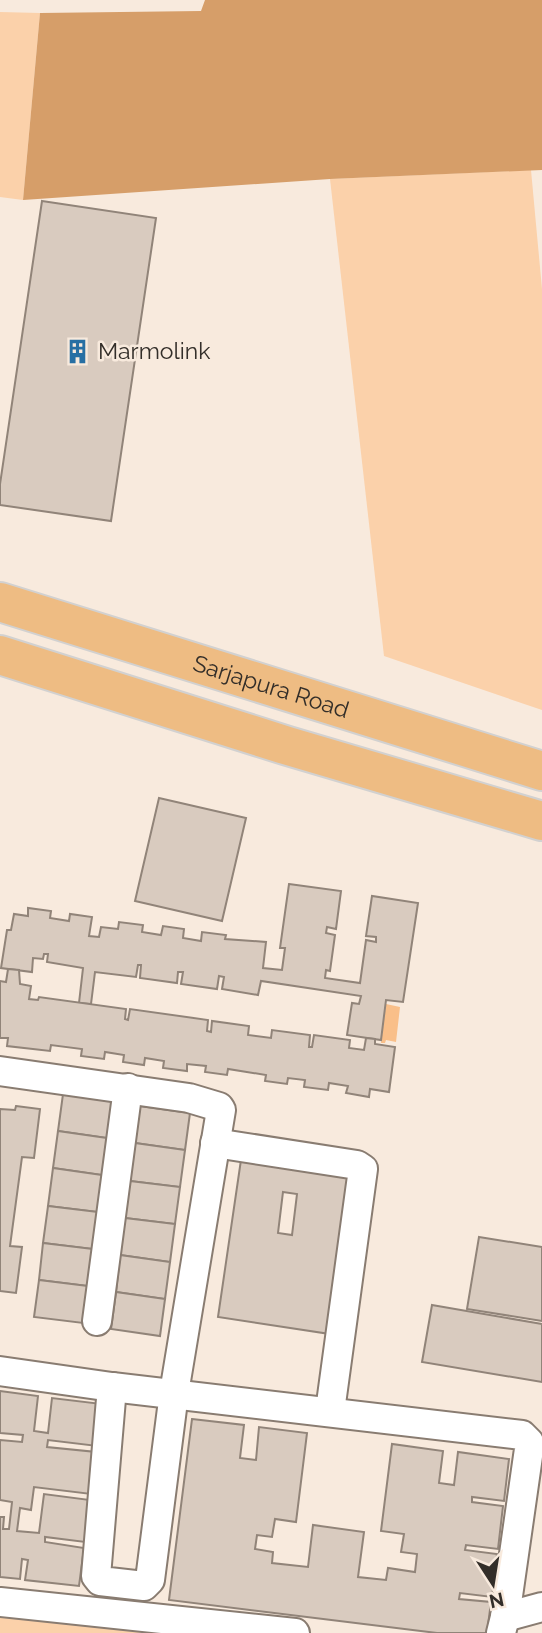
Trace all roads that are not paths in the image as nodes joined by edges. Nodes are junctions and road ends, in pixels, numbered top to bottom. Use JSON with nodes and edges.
{"nodes":[{"id":1,"x":0,"y":603,"type":"edge"},
{"id":2,"x":0,"y":654,"type":"edge"},
{"id":3,"x":542,"y":771,"type":"edge"},
{"id":4,"x":542,"y":821,"type":"edge"},
{"id":5,"x":0,"y":1071,"type":"edge"},
{"id":6,"x":128,"y":1088,"type":"junction"},
{"id":7,"x":215,"y":1143,"type":"junction"},
{"id":8,"x":97,"y":1321,"type":"dead end"},
{"id":9,"x":0,"y":1371,"type":"edge"},
{"id":10,"x":113,"y":1387,"type":"junction"},
{"id":11,"x":174,"y":1393,"type":"junction"},
{"id":12,"x":330,"y":1411,"type":"junction"},
{"id":13,"x":0,"y":1602,"type":"edge"},
{"id":14,"x":542,"y":1607,"type":"edge"},
{"id":15,"x":503,"y":1625,"type":"edge"},
{"id":16,"x":295,"y":1633,"type":"edge"}],
"edges":[{"from":1,"to":3,"type":"main road","name":"Sarjapura Road"},
{"from":2,"to":4,"type":"main road"},
{"from":5,"to":6,"type":"street"},
{"from":6,"to":7,"type":"street"},
{"from":6,"to":8,"type":"street"},
{"from":7,"to":11,"type":"street"},
{"from":7,"to":12,"type":"street"},
{"from":9,"to":10,"type":"street"},
{"from":10,"to":11,"type":"street"},
{"from":10,"to":11,"type":"street"},
{"from":11,"to":12,"type":"street"},
{"from":12,"to":15,"type":"street"},
{"from":13,"to":16,"type":"street"},
{"from":14,"to":15,"type":"street"}]}
